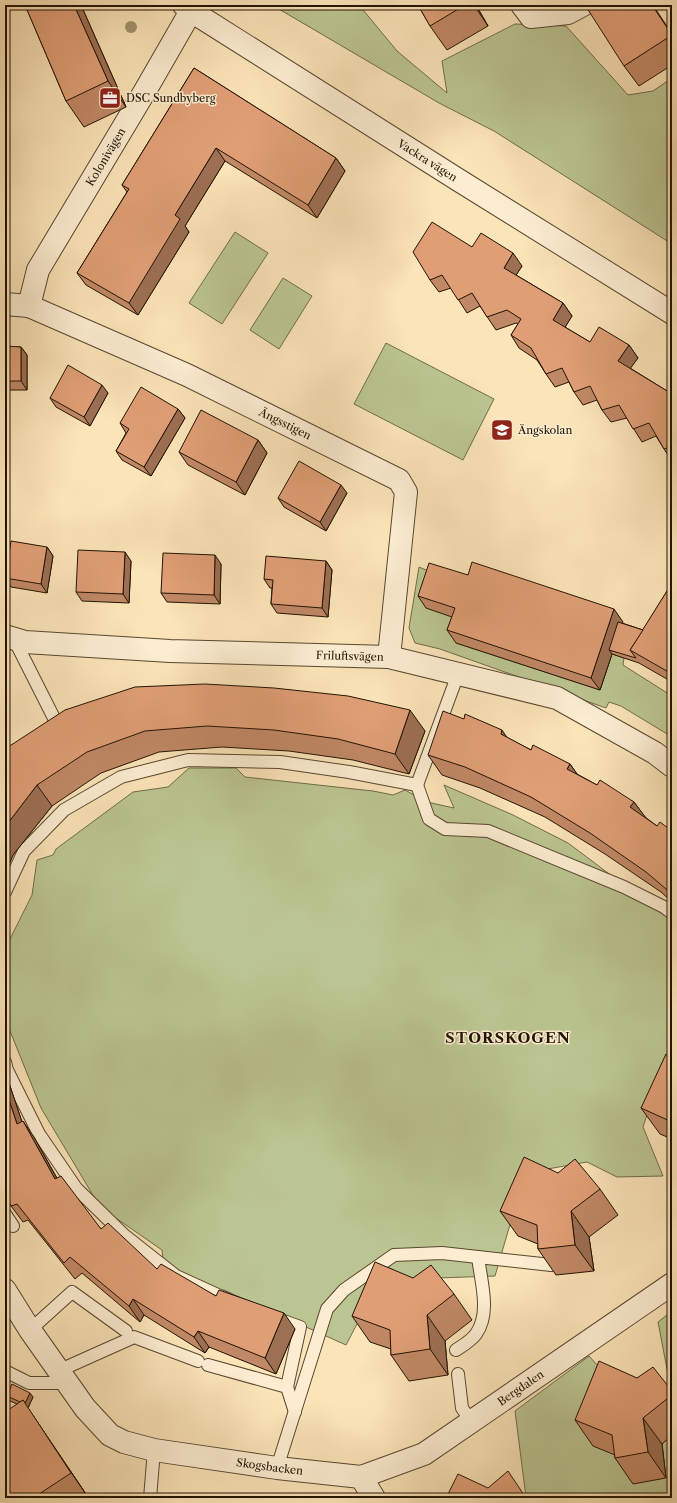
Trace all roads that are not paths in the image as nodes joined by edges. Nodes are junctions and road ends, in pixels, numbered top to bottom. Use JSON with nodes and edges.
{"nodes":[{"id":1,"x":522,"y":5,"type":"edge"},
{"id":2,"x":583,"y":5,"type":"edge"},
{"id":3,"x":187,"y":8,"type":"edge"},
{"id":4,"x":5,"y":304,"type":"edge"},
{"id":5,"x":29,"y":306,"type":"junction"},
{"id":6,"x":672,"y":313,"type":"edge"},
{"id":7,"x":9,"y":637,"type":"edge"},
{"id":8,"x":389,"y":657,"type":"junction"},
{"id":9,"x":458,"y":674,"type":"junction"},
{"id":10,"x":52,"y":716,"type":"junction"},
{"id":11,"x":41,"y":726,"type":"edge"},
{"id":12,"x":65,"y":740,"type":"edge"},
{"id":13,"x":672,"y":766,"type":"edge"},
{"id":14,"x":88,"y":781,"type":"dead end"},
{"id":15,"x":417,"y":785,"type":"junction"},
{"id":16,"x":94,"y":793,"type":"junction"},
{"id":17,"x":5,"y":892,"type":"edge"},
{"id":18,"x":672,"y":913,"type":"edge"},
{"id":19,"x":5,"y":1062,"type":"edge"},
{"id":20,"x":5,"y":1214,"type":"edge"},
{"id":21,"x":13,"y":1226,"type":"edge"},
{"id":22,"x":478,"y":1257,"type":"junction"},
{"id":23,"x":551,"y":1265,"type":"edge"},
{"id":24,"x":672,"y":1284,"type":"edge"},
{"id":25,"x":5,"y":1290,"type":"edge"},
{"id":26,"x":242,"y":1306,"type":"edge"},
{"id":27,"x":264,"y":1314,"type":"edge"},
{"id":28,"x":30,"y":1330,"type":"junction"},
{"id":29,"x":126,"y":1331,"type":"dead end"},
{"id":30,"x":456,"y":1350,"type":"dead end"},
{"id":31,"x":5,"y":1371,"type":"edge"},
{"id":32,"x":458,"y":1374,"type":"dead end"},
{"id":33,"x":63,"y":1377,"type":"junction"},
{"id":34,"x":287,"y":1387,"type":"junction"},
{"id":35,"x":295,"y":1412,"type":"junction"},
{"id":36,"x":471,"y":1421,"type":"junction"},
{"id":37,"x":154,"y":1450,"type":"junction"},
{"id":38,"x":277,"y":1468,"type":"junction"},
{"id":39,"x":362,"y":1477,"type":"junction"},
{"id":40,"x":150,"y":1498,"type":"edge"},
{"id":41,"x":374,"y":1498,"type":"edge"}],
"edges":[{"from":1,"to":2,"type":"street"},
{"from":3,"to":5,"type":"street","name":"Kolonivägen"},
{"from":3,"to":6,"type":"street","name":"Vackra vägen"},
{"from":4,"to":5,"type":"street","name":"Ängsstigen"},
{"from":5,"to":8,"type":"street","name":"Ängsstigen"},
{"from":7,"to":8,"type":"street","name":"Friluftsvägen"},
{"from":7,"to":10,"type":"lane"},
{"from":8,"to":9,"type":"street","name":"Friluftsvägen"},
{"from":9,"to":13,"type":"street","name":"Friluftsvägen"},
{"from":9,"to":15,"type":"lane"},
{"from":10,"to":11,"type":"lane"},
{"from":10,"to":12,"type":"lane"},
{"from":14,"to":16,"type":"lane"},
{"from":15,"to":16,"type":"lane"},
{"from":15,"to":18,"type":"lane"},
{"from":16,"to":17,"type":"lane"},
{"from":19,"to":26,"type":"lane"},
{"from":20,"to":21,"type":"lane"},
{"from":22,"to":23,"type":"lane"},
{"from":22,"to":30,"type":"lane"},
{"from":22,"to":35,"type":"lane"},
{"from":24,"to":36,"type":"street","name":"Bergdalen"},
{"from":25,"to":28,"type":"street","name":"Skogsbacken"},
{"from":27,"to":34,"type":"lane"},
{"from":28,"to":29,"type":"lane"},
{"from":28,"to":33,"type":"street","name":"Skogsbacken"},
{"from":31,"to":33,"type":"lane"},
{"from":32,"to":36,"type":"lane"},
{"from":33,"to":34,"type":"lane"},
{"from":33,"to":37,"type":"street","name":"Skogsbacken"},
{"from":34,"to":35,"type":"lane"},
{"from":35,"to":38,"type":"lane"},
{"from":36,"to":39,"type":"street","name":"Bergdalen"},
{"from":37,"to":38,"type":"street","name":"Skogsbacken"},
{"from":37,"to":40,"type":"lane"},
{"from":38,"to":39,"type":"street","name":"Skogsbacken"},
{"from":39,"to":41,"type":"street"}]}
